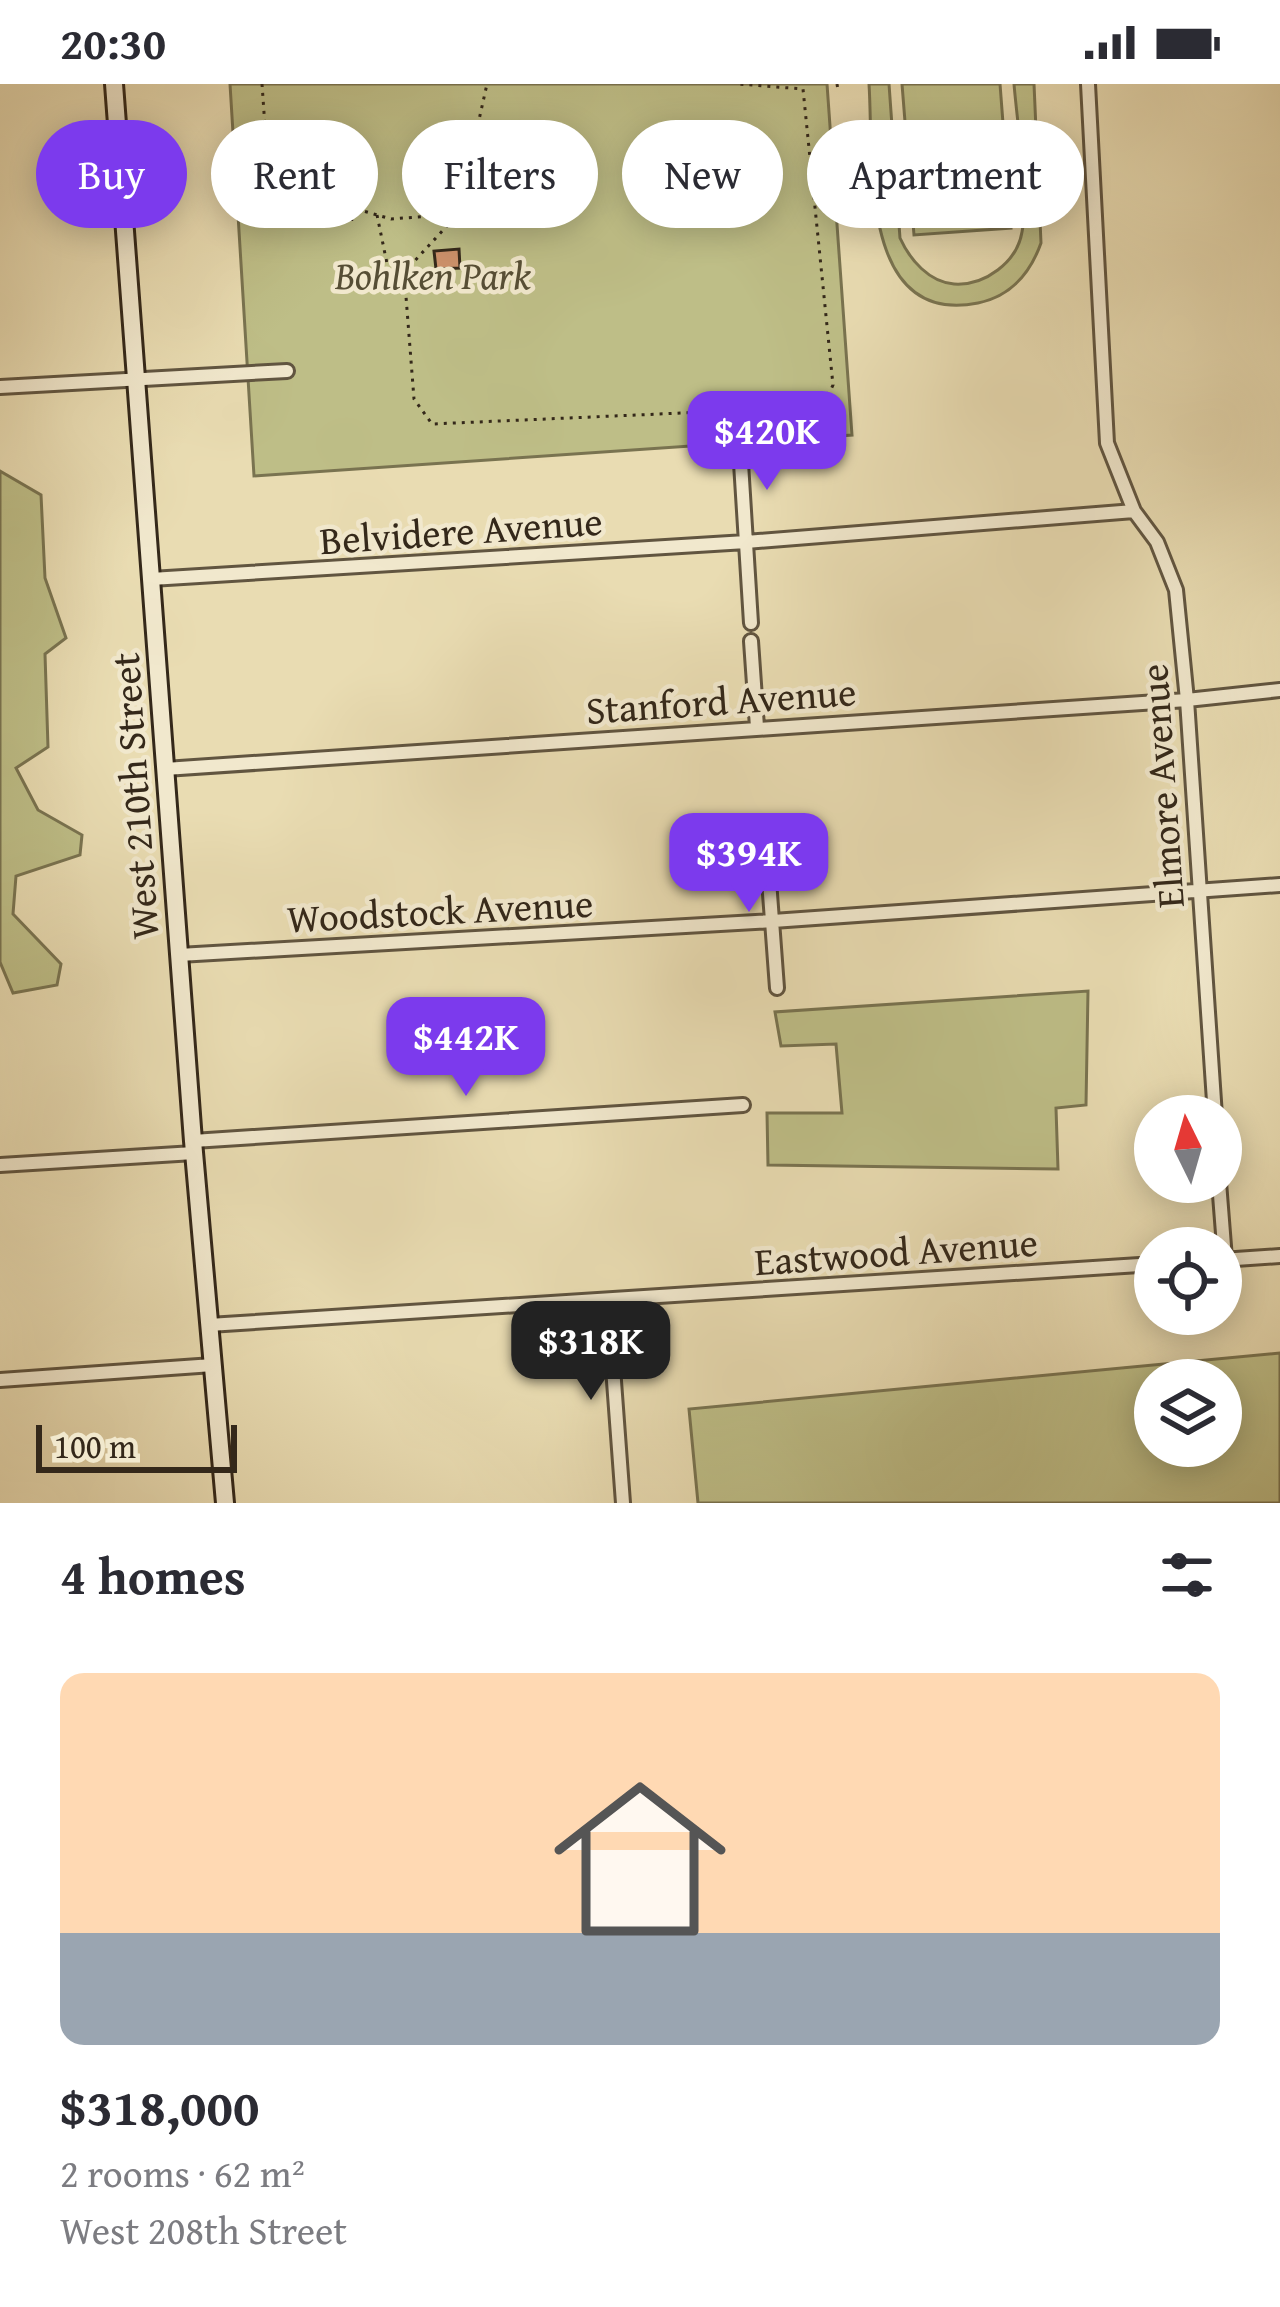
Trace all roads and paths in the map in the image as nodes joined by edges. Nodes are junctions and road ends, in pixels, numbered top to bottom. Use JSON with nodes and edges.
{"nodes":[{"id":1,"x":114,"y":84,"type":"edge"},
{"id":2,"x":262,"y":84,"type":"edge"},
{"id":3,"x":488,"y":84,"type":"edge"},
{"id":4,"x":738,"y":84,"type":"edge"},
{"id":5,"x":1088,"y":84,"type":"edge"},
{"id":6,"x":265,"y":120,"type":"edge"},
{"id":7,"x":481,"y":120,"type":"edge"},
{"id":8,"x":378,"y":222,"type":"edge"},
{"id":9,"x":445,"y":228,"type":"edge"},
{"id":10,"x":404,"y":271,"type":"junction"},
{"id":11,"x":287,"y":371,"type":"dead end"},
{"id":12,"x":137,"y":378,"type":"junction"},
{"id":13,"x":0,"y":387,"type":"edge"},
{"id":14,"x":738,"y":410,"type":"junction"},
{"id":15,"x":740,"y":447,"type":"joint"},
{"id":16,"x":1134,"y":511,"type":"junction"},
{"id":17,"x":746,"y":542,"type":"junction"},
{"id":18,"x":151,"y":580,"type":"junction"},
{"id":19,"x":751,"y":623,"type":"dead end"},
{"id":20,"x":752,"y":640,"type":"dead end"},
{"id":21,"x":1280,"y":690,"type":"edge"},
{"id":22,"x":1187,"y":700,"type":"junction"},
{"id":23,"x":757,"y":728,"type":"junction"},
{"id":24,"x":165,"y":769,"type":"junction"},
{"id":25,"x":766,"y":839,"type":"dead end"},
{"id":26,"x":1280,"y":885,"type":"edge"},
{"id":27,"x":1198,"y":891,"type":"junction"},
{"id":28,"x":773,"y":921,"type":"junction"},
{"id":29,"x":179,"y":955,"type":"junction"},
{"id":30,"x":777,"y":988,"type":"dead end"},
{"id":31,"x":1213,"y":1095,"type":"edge"},
{"id":32,"x":742,"y":1105,"type":"dead end"},
{"id":33,"x":194,"y":1147,"type":"junction"},
{"id":34,"x":0,"y":1165,"type":"edge"},
{"id":35,"x":1280,"y":1256,"type":"edge"},
{"id":36,"x":1242,"y":1259,"type":"edge"},
{"id":37,"x":1134,"y":1265,"type":"edge"},
{"id":38,"x":608,"y":1300,"type":"junction"},
{"id":39,"x":209,"y":1324,"type":"junction"},
{"id":40,"x":213,"y":1365,"type":"junction"},
{"id":41,"x":0,"y":1380,"type":"edge"},
{"id":42,"x":225,"y":1503,"type":"edge"},
{"id":43,"x":622,"y":1503,"type":"edge"}],
"edges":[{"from":1,"to":12,"type":"street","name":"West 210th Street"},
{"from":2,"to":6,"type":"path"},
{"from":3,"to":7,"type":"path"},
{"from":4,"to":14,"type":"path"},
{"from":5,"to":16,"type":"street","name":"Elmore Avenue"},
{"from":8,"to":10,"type":"path"},
{"from":9,"to":10,"type":"path"},
{"from":10,"to":14,"type":"path"},
{"from":11,"to":12,"type":"street"},
{"from":12,"to":13,"type":"street"},
{"from":12,"to":18,"type":"street","name":"West 210th Street"},
{"from":14,"to":15,"type":"path"},
{"from":15,"to":17,"type":"street"},
{"from":16,"to":17,"type":"street","name":"Belvidere Avenue"},
{"from":16,"to":22,"type":"street","name":"Elmore Avenue"},
{"from":17,"to":18,"type":"street","name":"Belvidere Avenue"},
{"from":17,"to":19,"type":"street"},
{"from":18,"to":24,"type":"street","name":"West 210th Street"},
{"from":20,"to":23,"type":"street"},
{"from":21,"to":22,"type":"street","name":"Stanford Avenue"},
{"from":22,"to":23,"type":"street","name":"Stanford Avenue"},
{"from":22,"to":27,"type":"street","name":"Elmore Avenue"},
{"from":23,"to":24,"type":"street","name":"Stanford Avenue"},
{"from":24,"to":29,"type":"street","name":"West 210th Street"},
{"from":25,"to":28,"type":"street"},
{"from":26,"to":27,"type":"street","name":"Woodstock Avenue"},
{"from":27,"to":28,"type":"street","name":"Woodstock Avenue"},
{"from":27,"to":31,"type":"street","name":"Elmore Avenue"},
{"from":28,"to":29,"type":"street","name":"Woodstock Avenue"},
{"from":28,"to":30,"type":"street"},
{"from":29,"to":33,"type":"street","name":"West 210th Street"},
{"from":32,"to":33,"type":"street"},
{"from":33,"to":34,"type":"street"},
{"from":33,"to":39,"type":"street","name":"West 210th Street"},
{"from":35,"to":36,"type":"street"},
{"from":37,"to":38,"type":"street","name":"Eastwood Avenue"},
{"from":38,"to":39,"type":"street","name":"Eastwood Avenue"},
{"from":38,"to":43,"type":"street"},
{"from":39,"to":40,"type":"street","name":"West 210th Street"},
{"from":40,"to":41,"type":"street"},
{"from":40,"to":42,"type":"street","name":"West 210th Street"}]}
